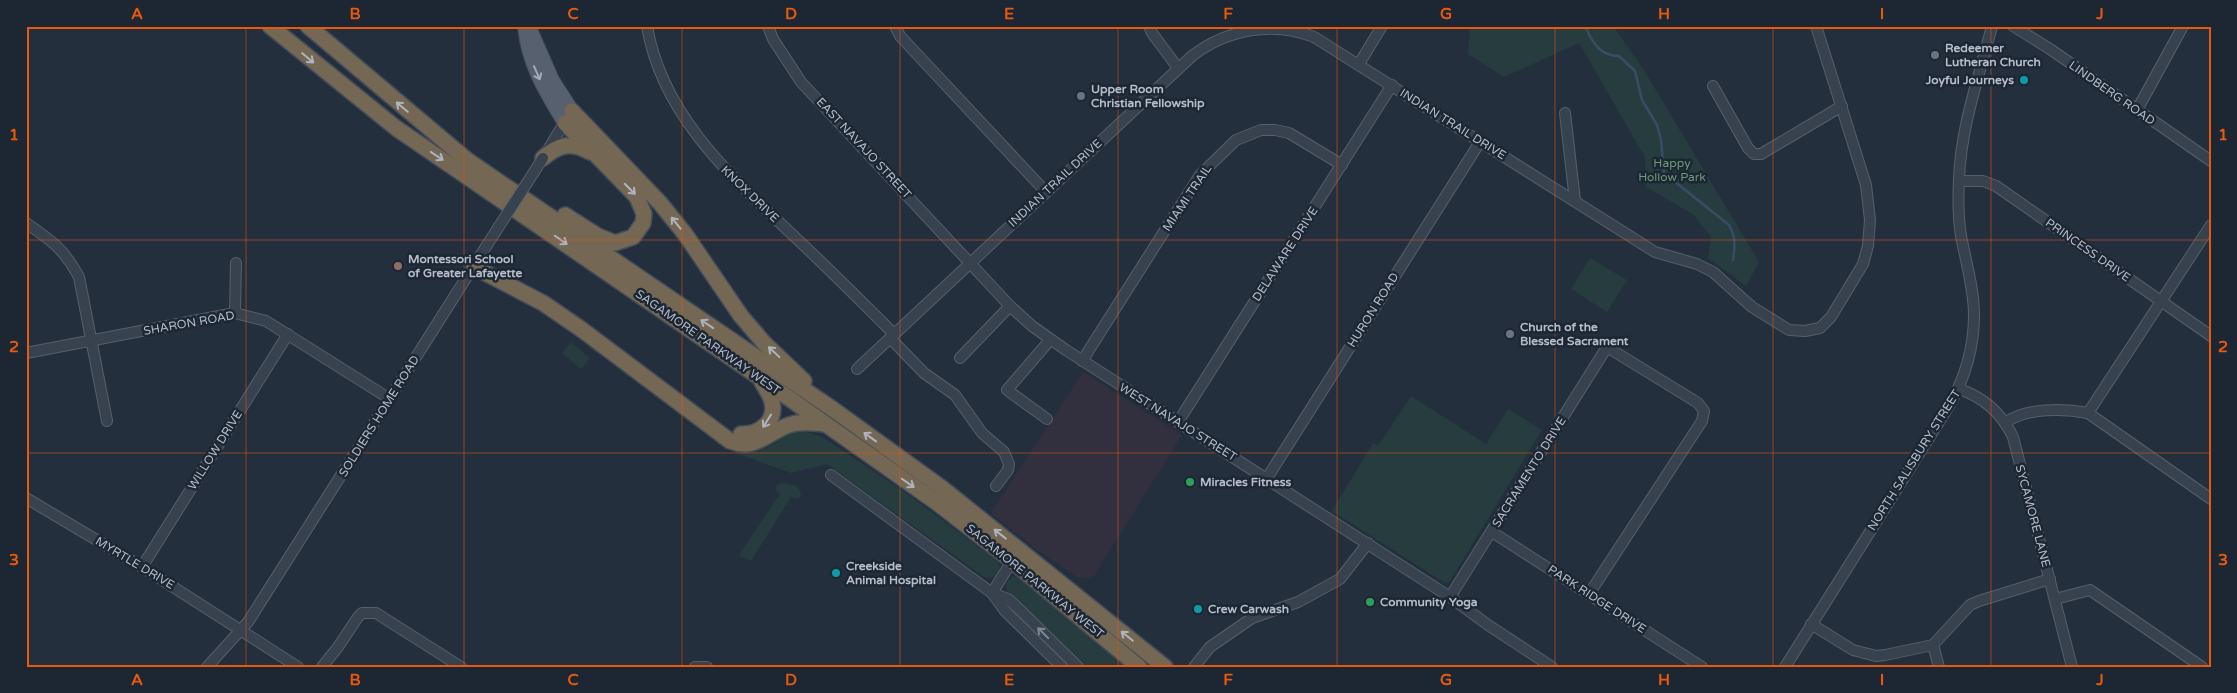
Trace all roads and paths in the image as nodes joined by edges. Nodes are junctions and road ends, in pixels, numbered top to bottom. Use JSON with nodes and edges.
{"nodes":[{"id":1,"x":270,"y":26,"type":"edge"},
{"id":2,"x":308,"y":26,"type":"edge"},
{"id":3,"x":527,"y":26,"type":"edge"},
{"id":4,"x":646,"y":26,"type":"edge"},
{"id":5,"x":768,"y":26,"type":"edge"},
{"id":6,"x":894,"y":26,"type":"edge"},
{"id":7,"x":1149,"y":26,"type":"edge"},
{"id":8,"x":1382,"y":26,"type":"edge"},
{"id":9,"x":1816,"y":26,"type":"edge"},
{"id":10,"x":1992,"y":26,"type":"edge"},
{"id":11,"x":2013,"y":26,"type":"edge"},
{"id":12,"x":2183,"y":26,"type":"edge"},
{"id":13,"x":1359,"y":64,"type":"junction"},
{"id":14,"x":1178,"y":68,"type":"junction"},
{"id":15,"x":1392,"y":85,"type":"junction"},
{"id":16,"x":1713,"y":86,"type":"dead end"},
{"id":17,"x":1842,"y":106,"type":"junction"},
{"id":18,"x":2137,"y":110,"type":"junction"},
{"id":19,"x":1565,"y":113,"type":"dead end"},
{"id":20,"x":568,"y":117,"type":"junction"},
{"id":21,"x":1480,"y":142,"type":"junction"},
{"id":22,"x":596,"y":155,"type":"junction"},
{"id":23,"x":543,"y":158,"type":"junction"},
{"id":24,"x":2211,"y":161,"type":"edge"},
{"id":25,"x":1342,"y":165,"type":"junction"},
{"id":26,"x":1959,"y":181,"type":"junction"},
{"id":27,"x":509,"y":189,"type":"junction"},
{"id":28,"x":1045,"y":191,"type":"junction"},
{"id":29,"x":1575,"y":200,"type":"junction"},
{"id":30,"x":26,"y":223,"type":"edge"},
{"id":31,"x":2211,"y":225,"type":"edge"},
{"id":32,"x":477,"y":262,"type":"junction"},
{"id":33,"x":970,"y":262,"type":"junction"},
{"id":34,"x":236,"y":263,"type":"dead end"},
{"id":35,"x":2161,"y":301,"type":"junction"},
{"id":36,"x":1010,"y":306,"type":"junction"},
{"id":37,"x":235,"y":313,"type":"junction"},
{"id":38,"x":288,"y":334,"type":"junction"},
{"id":39,"x":892,"y":336,"type":"junction"},
{"id":40,"x":2211,"y":336,"type":"edge"},
{"id":41,"x":91,"y":340,"type":"junction"},
{"id":42,"x":1050,"y":340,"type":"junction"},
{"id":43,"x":26,"y":353,"type":"edge"},
{"id":44,"x":960,"y":358,"type":"dead end"},
{"id":45,"x":1082,"y":361,"type":"junction"},
{"id":46,"x":857,"y":369,"type":"dead end"},
{"id":47,"x":759,"y":377,"type":"junction"},
{"id":48,"x":1959,"y":388,"type":"junction"},
{"id":49,"x":390,"y":399,"type":"junction"},
{"id":50,"x":834,"y":410,"type":"junction"},
{"id":51,"x":2088,"y":413,"type":"junction"},
{"id":52,"x":1046,"y":419,"type":"dead end"},
{"id":53,"x":107,"y":421,"type":"dead end"},
{"id":54,"x":1178,"y":422,"type":"junction"},
{"id":55,"x":2006,"y":422,"type":"junction"},
{"id":56,"x":826,"y":424,"type":"junction"},
{"id":57,"x":830,"y":475,"type":"dead end"},
{"id":58,"x":1267,"y":478,"type":"junction"},
{"id":59,"x":996,"y":486,"type":"dead end"},
{"id":60,"x":26,"y":498,"type":"edge"},
{"id":61,"x":2211,"y":499,"type":"edge"},
{"id":62,"x":1492,"y":532,"type":"junction"},
{"id":63,"x":1368,"y":544,"type":"junction"},
{"id":64,"x":1012,"y":561,"type":"junction"},
{"id":65,"x":142,"y":567,"type":"junction"},
{"id":66,"x":2050,"y":579,"type":"junction"},
{"id":67,"x":992,"y":593,"type":"junction"},
{"id":68,"x":1589,"y":594,"type":"junction"},
{"id":69,"x":1450,"y":597,"type":"junction"},
{"id":70,"x":2054,"y":599,"type":"junction"},
{"id":71,"x":1811,"y":624,"type":"junction"},
{"id":72,"x":242,"y":630,"type":"junction"},
{"id":73,"x":1933,"y":645,"type":"junction"},
{"id":74,"x":207,"y":667,"type":"edge"},
{"id":75,"x":298,"y":667,"type":"edge"},
{"id":76,"x":322,"y":667,"type":"edge"},
{"id":77,"x":462,"y":667,"type":"edge"},
{"id":78,"x":695,"y":667,"type":"edge"},
{"id":79,"x":707,"y":667,"type":"edge"},
{"id":80,"x":1062,"y":667,"type":"edge"},
{"id":81,"x":1078,"y":667,"type":"edge"},
{"id":82,"x":1139,"y":667,"type":"edge"},
{"id":83,"x":1165,"y":667,"type":"edge"},
{"id":84,"x":1194,"y":667,"type":"edge"},
{"id":85,"x":1552,"y":667,"type":"edge"},
{"id":86,"x":1702,"y":667,"type":"edge"},
{"id":87,"x":1784,"y":667,"type":"edge"},
{"id":88,"x":1939,"y":667,"type":"edge"},
{"id":89,"x":2072,"y":667,"type":"edge"},
{"id":90,"x":2202,"y":667,"type":"edge"}],
"edges":[{"from":1,"to":47,"type":"highway","name":"SAGAMORE PARKWAY WEST","one_way":true},
{"from":27,"to":2,"type":"highway","name":"SAGAMORE PARKWAY WEST","one_way":true},
{"from":3,"to":20,"type":"main road"},
{"from":4,"to":39,"type":"street","name":"KNOX DRIVE"},
{"from":5,"to":33,"type":"street","name":"EAST NAVAJO STREET"},
{"from":6,"to":28,"type":"street"},
{"from":7,"to":14,"type":"street"},
{"from":8,"to":13,"type":"street"},
{"from":9,"to":17,"type":"street","name":"INDIAN TRAIL DRIVE"},
{"from":10,"to":26,"type":"street","name":"NORTH SALISBURY STREET"},
{"from":11,"to":18,"type":"street","name":"LINDBERG ROAD"},
{"from":12,"to":18,"type":"street"},
{"from":13,"to":14,"type":"street","name":"INDIAN TRAIL DRIVE"},
{"from":13,"to":15,"type":"street","name":"INDIAN TRAIL DRIVE"},
{"from":14,"to":28,"type":"street","name":"INDIAN TRAIL DRIVE"},
{"from":15,"to":21,"type":"street","name":"INDIAN TRAIL DRIVE"},
{"from":15,"to":25,"type":"street","name":"DELAWARE DRIVE"},
{"from":16,"to":17,"type":"street"},
{"from":17,"to":29,"type":"street","name":"INDIAN TRAIL DRIVE"},
{"from":18,"to":24,"type":"street","name":"LINDBERG ROAD"},
{"from":19,"to":29,"type":"street"},
{"from":20,"to":22,"type":"highway"},
{"from":20,"to":23,"type":"street","name":"SOLDIERS HOME ROAD"},
{"from":50,"to":20,"type":"highway","one_way":true},
{"from":21,"to":29,"type":"street","name":"INDIAN TRAIL DRIVE"},
{"from":21,"to":58,"type":"street","name":"HURON ROAD"},
{"from":22,"to":23,"type":"highway"},
{"from":22,"to":27,"type":"highway","one_way":true},
{"from":23,"to":32,"type":"street","name":"SOLDIERS HOME ROAD","bridge":true},
{"from":25,"to":45,"type":"street","name":"MIAMI TRAIL"},
{"from":25,"to":54,"type":"street","name":"DELAWARE DRIVE"},
{"from":26,"to":35,"type":"street","name":"PRINCESS DRIVE"},
{"from":26,"to":48,"type":"street","name":"NORTH SALISBURY STREET"},
{"from":50,"to":27,"type":"highway","name":"SAGAMORE PARKWAY WEST","one_way":true},
{"from":28,"to":33,"type":"street","name":"INDIAN TRAIL DRIVE"},
{"from":30,"to":41,"type":"street"},
{"from":31,"to":35,"type":"street"},
{"from":47,"to":32,"type":"highway","one_way":true},
{"from":32,"to":49,"type":"street","name":"SOLDIERS HOME ROAD"},
{"from":32,"to":56,"type":"highway"},
{"from":33,"to":36,"type":"street","name":"WEST NAVAJO STREET"},
{"from":33,"to":39,"type":"street","name":"INDIAN TRAIL DRIVE"},
{"from":34,"to":37,"type":"street"},
{"from":35,"to":40,"type":"street","name":"PRINCESS DRIVE"},
{"from":35,"to":51,"type":"street"},
{"from":36,"to":42,"type":"street","name":"WEST NAVAJO STREET"},
{"from":36,"to":44,"type":"street"},
{"from":37,"to":38,"type":"street","name":"SHARON ROAD"},
{"from":37,"to":41,"type":"street","name":"SHARON ROAD"},
{"from":38,"to":49,"type":"street","name":"SHARON ROAD"},
{"from":38,"to":65,"type":"street","name":"WILLOW DRIVE"},
{"from":39,"to":46,"type":"street","name":"INDIAN TRAIL DRIVE"},
{"from":39,"to":59,"type":"street","name":"KNOX DRIVE"},
{"from":41,"to":43,"type":"street","name":"SHARON ROAD"},
{"from":41,"to":53,"type":"street"},
{"from":42,"to":45,"type":"street","name":"WEST NAVAJO STREET"},
{"from":42,"to":52,"type":"street"},
{"from":45,"to":54,"type":"street","name":"WEST NAVAJO STREET"},
{"from":47,"to":56,"type":"highway","name":"SAGAMORE PARKWAY WEST"},
{"from":48,"to":55,"type":"street","name":"SYCAMORE LANE"},
{"from":48,"to":71,"type":"street","name":"NORTH SALISBURY STREET"},
{"from":49,"to":72,"type":"street","name":"SOLDIERS HOME ROAD"},
{"from":83,"to":50,"type":"highway","name":"SAGAMORE PARKWAY WEST","one_way":true},
{"from":51,"to":55,"type":"street"},
{"from":51,"to":61,"type":"street"},
{"from":54,"to":58,"type":"street","name":"WEST NAVAJO STREET"},
{"from":55,"to":66,"type":"street","name":"SYCAMORE LANE"},
{"from":56,"to":64,"type":"highway","name":"SAGAMORE PARKWAY WEST","one_way":true},
{"from":57,"to":67,"type":"street"},
{"from":58,"to":63,"type":"street","name":"WEST NAVAJO STREET"},
{"from":60,"to":65,"type":"street","name":"MYRTLE DRIVE"},
{"from":62,"to":68,"type":"street","name":"PARK RIDGE DRIVE"},
{"from":62,"to":68,"type":"street","name":"SACRAMENTO DRIVE"},
{"from":62,"to":69,"type":"street","name":"SACRAMENTO DRIVE"},
{"from":63,"to":69,"type":"street","name":"WEST NAVAJO STREET"},
{"from":63,"to":84,"type":"street"},
{"from":64,"to":67,"type":"street"},
{"from":64,"to":82,"type":"highway","name":"SAGAMORE PARKWAY WEST"},
{"from":65,"to":72,"type":"street","name":"MYRTLE DRIVE"},
{"from":66,"to":70,"type":"street","name":"SYCAMORE LANE"},
{"from":66,"to":73,"type":"street"},
{"from":67,"to":80,"type":"street"},
{"from":81,"to":67,"type":"street","one_way":true},
{"from":68,"to":86,"type":"street","name":"PARK RIDGE DRIVE"},
{"from":69,"to":85,"type":"street","name":"WEST NAVAJO STREET"},
{"from":70,"to":89,"type":"street","name":"SYCAMORE LANE"},
{"from":70,"to":90,"type":"street"},
{"from":71,"to":73,"type":"street"},
{"from":71,"to":87,"type":"street","name":"NORTH SALISBURY STREET"},
{"from":72,"to":74,"type":"street","name":"SOLDIERS HOME ROAD"},
{"from":72,"to":75,"type":"street","name":"MYRTLE DRIVE"},
{"from":73,"to":88,"type":"street"},
{"from":76,"to":77,"type":"street"},
{"from":78,"to":79,"type":"street"}]}
